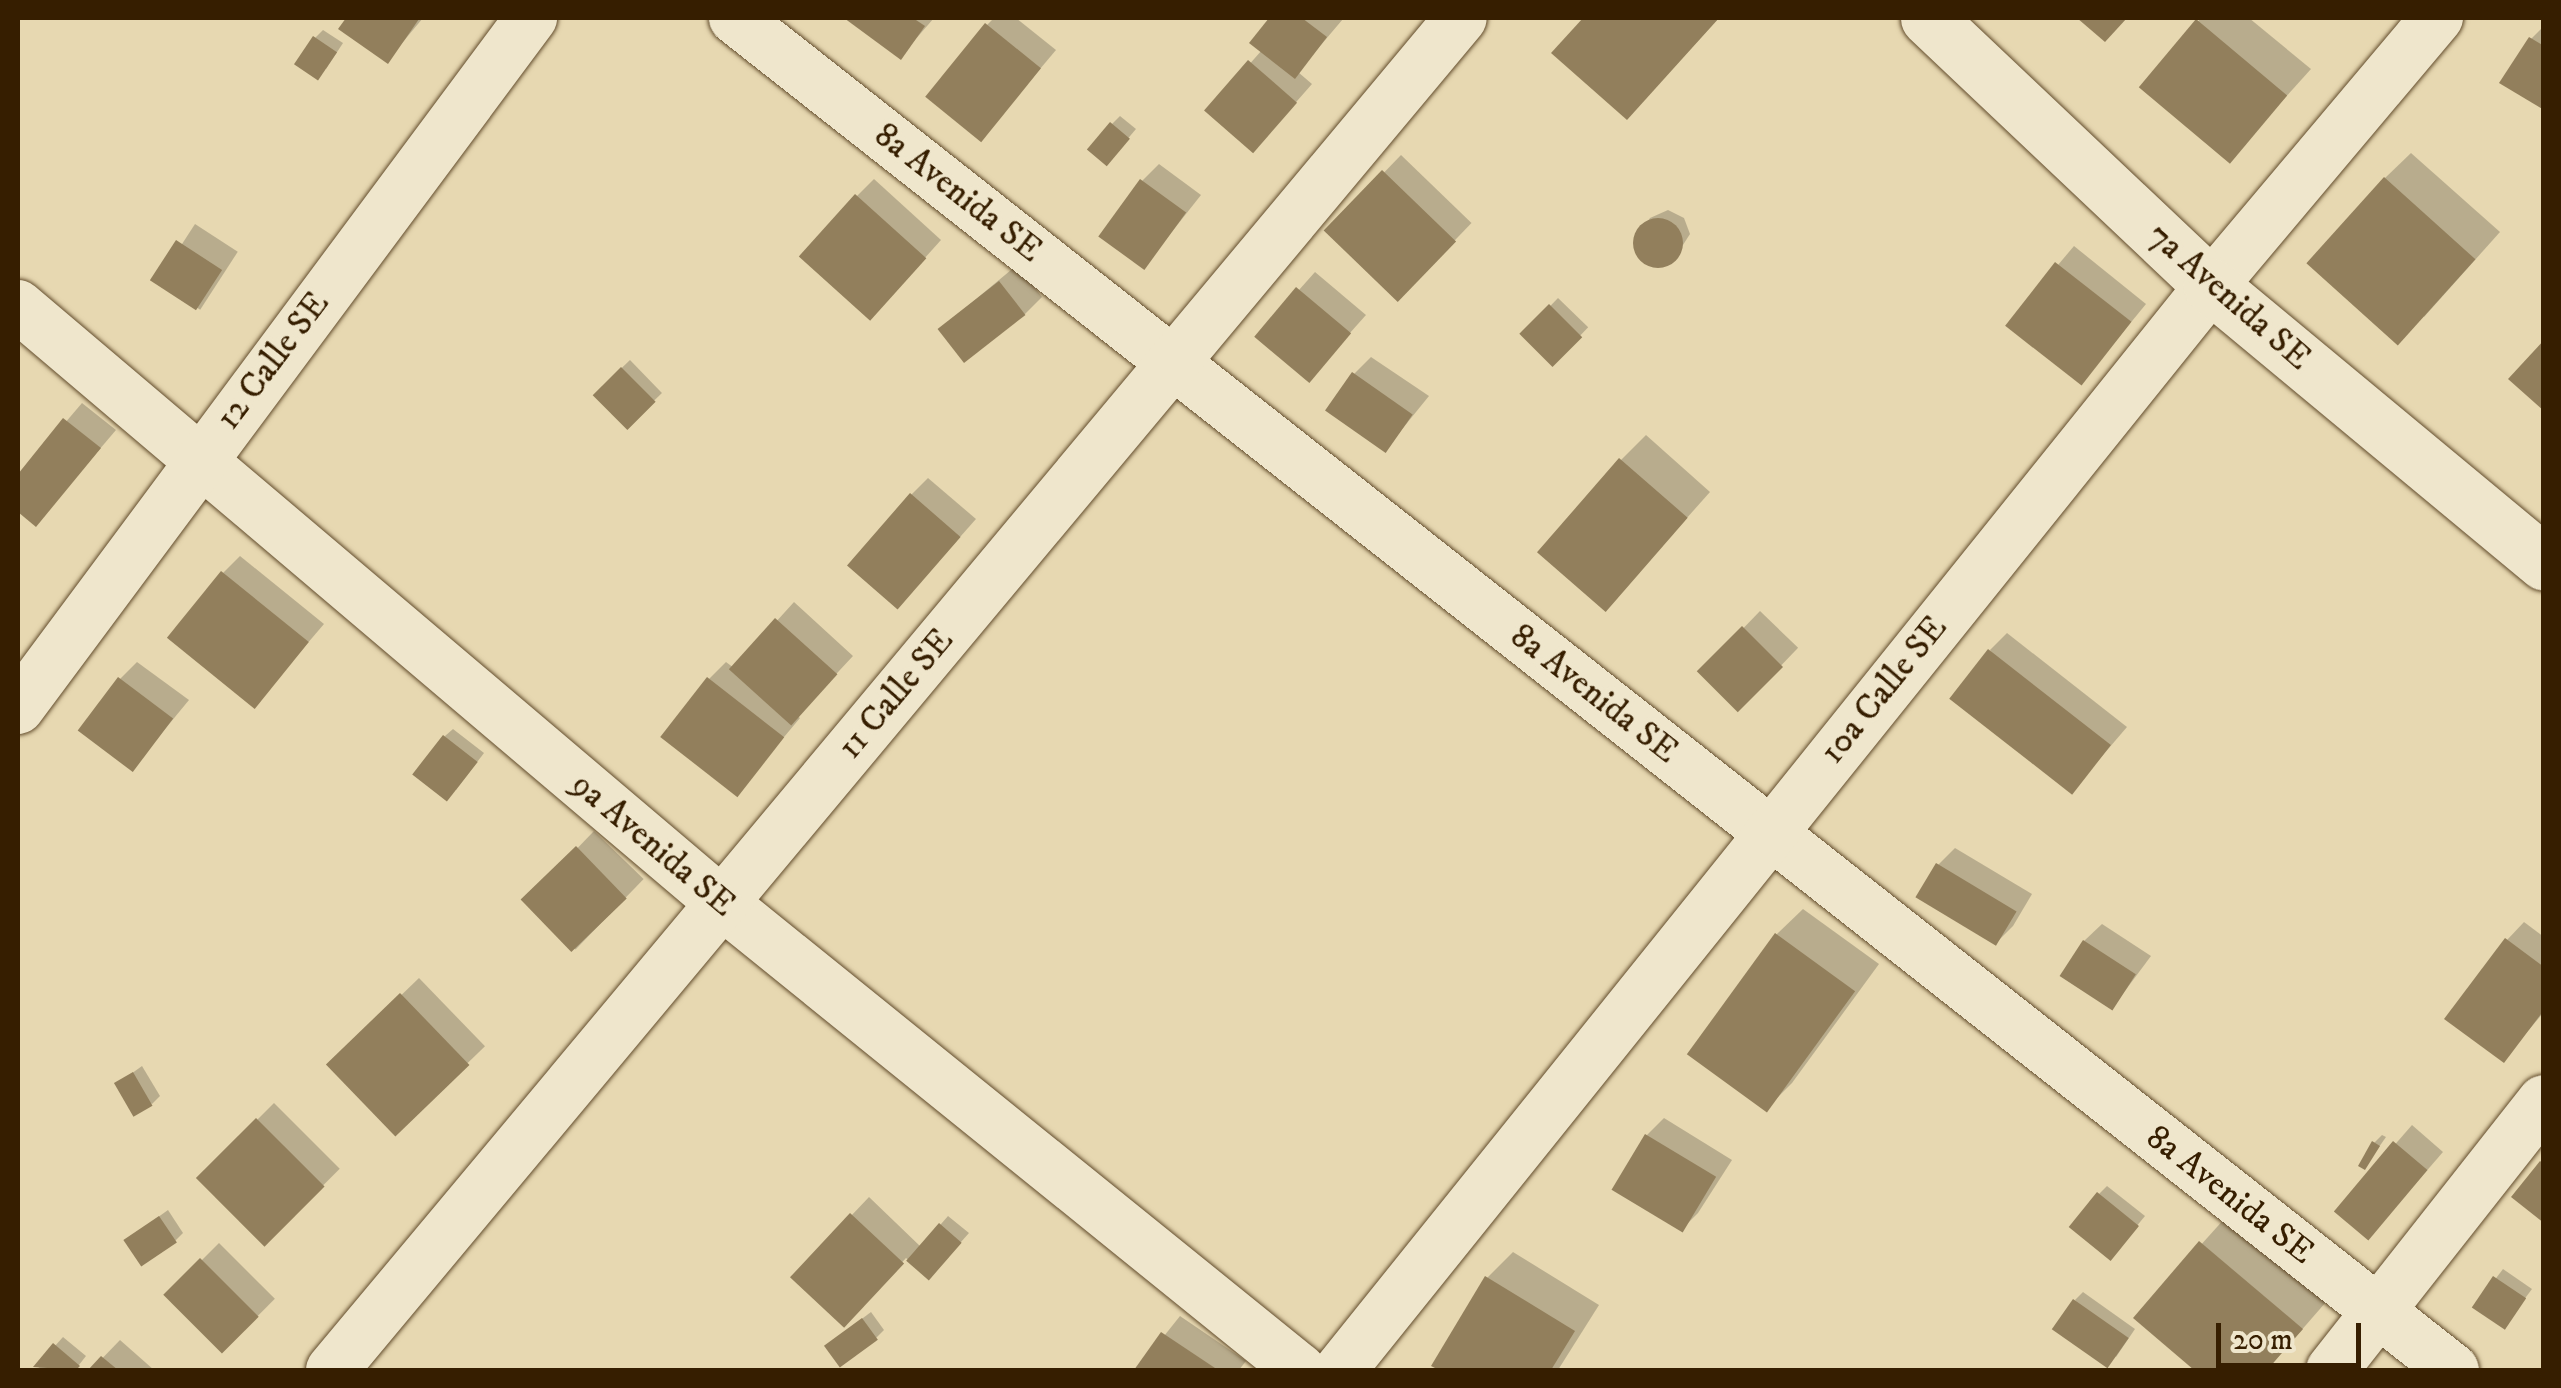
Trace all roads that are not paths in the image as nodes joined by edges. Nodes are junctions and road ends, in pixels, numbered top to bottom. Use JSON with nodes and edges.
{"nodes":[{"id":1,"x":531,"y":18,"type":"edge"},
{"id":2,"x":736,"y":18,"type":"edge"},
{"id":3,"x":1461,"y":18,"type":"edge"},
{"id":4,"x":1928,"y":18,"type":"edge"},
{"id":5,"x":2438,"y":18,"type":"edge"},
{"id":6,"x":2211,"y":286,"type":"junction"},
{"id":7,"x":18,"y":306,"type":"edge"},
{"id":8,"x":1174,"y":363,"type":"junction"},
{"id":9,"x":197,"y":462,"type":"junction"},
{"id":10,"x":2544,"y":562,"type":"edge"},
{"id":11,"x":18,"y":708,"type":"edge"},
{"id":12,"x":1770,"y":832,"type":"junction"},
{"id":13,"x":722,"y":903,"type":"junction"},
{"id":14,"x":2544,"y":1101,"type":"edge"},
{"id":15,"x":2378,"y":1312,"type":"junction"},
{"id":16,"x":332,"y":1370,"type":"edge"},
{"id":17,"x":1300,"y":1370,"type":"edge"},
{"id":18,"x":1340,"y":1370,"type":"edge"},
{"id":19,"x":2332,"y":1370,"type":"edge"},
{"id":20,"x":2453,"y":1370,"type":"edge"}],
"edges":[{"from":1,"to":9,"type":"street","name":"12 Calle SE"},
{"from":2,"to":8,"type":"street","name":"8a Avenida SE"},
{"from":3,"to":8,"type":"street","name":"11 Calle SE"},
{"from":4,"to":6,"type":"street","name":"7a Avenida SE"},
{"from":5,"to":6,"type":"street","name":"10a Calle SE"},
{"from":6,"to":10,"type":"street","name":"7a Avenida SE"},
{"from":6,"to":12,"type":"street","name":"10a Calle SE"},
{"from":7,"to":9,"type":"street","name":"9a Avenida SE"},
{"from":8,"to":12,"type":"street","name":"8a Avenida SE"},
{"from":8,"to":13,"type":"street","name":"11 Calle SE"},
{"from":9,"to":11,"type":"street","name":"12 Calle SE"},
{"from":9,"to":13,"type":"street","name":"9a Avenida SE"},
{"from":12,"to":15,"type":"street","name":"8a Avenida SE"},
{"from":12,"to":18,"type":"street","name":"10a Calle SE"},
{"from":13,"to":16,"type":"street","name":"11 Calle SE"},
{"from":13,"to":17,"type":"street","name":"9a Avenida SE"},
{"from":14,"to":15,"type":"street"},
{"from":15,"to":19,"type":"street"},
{"from":15,"to":20,"type":"street","name":"8a Avenida SE"}]}
